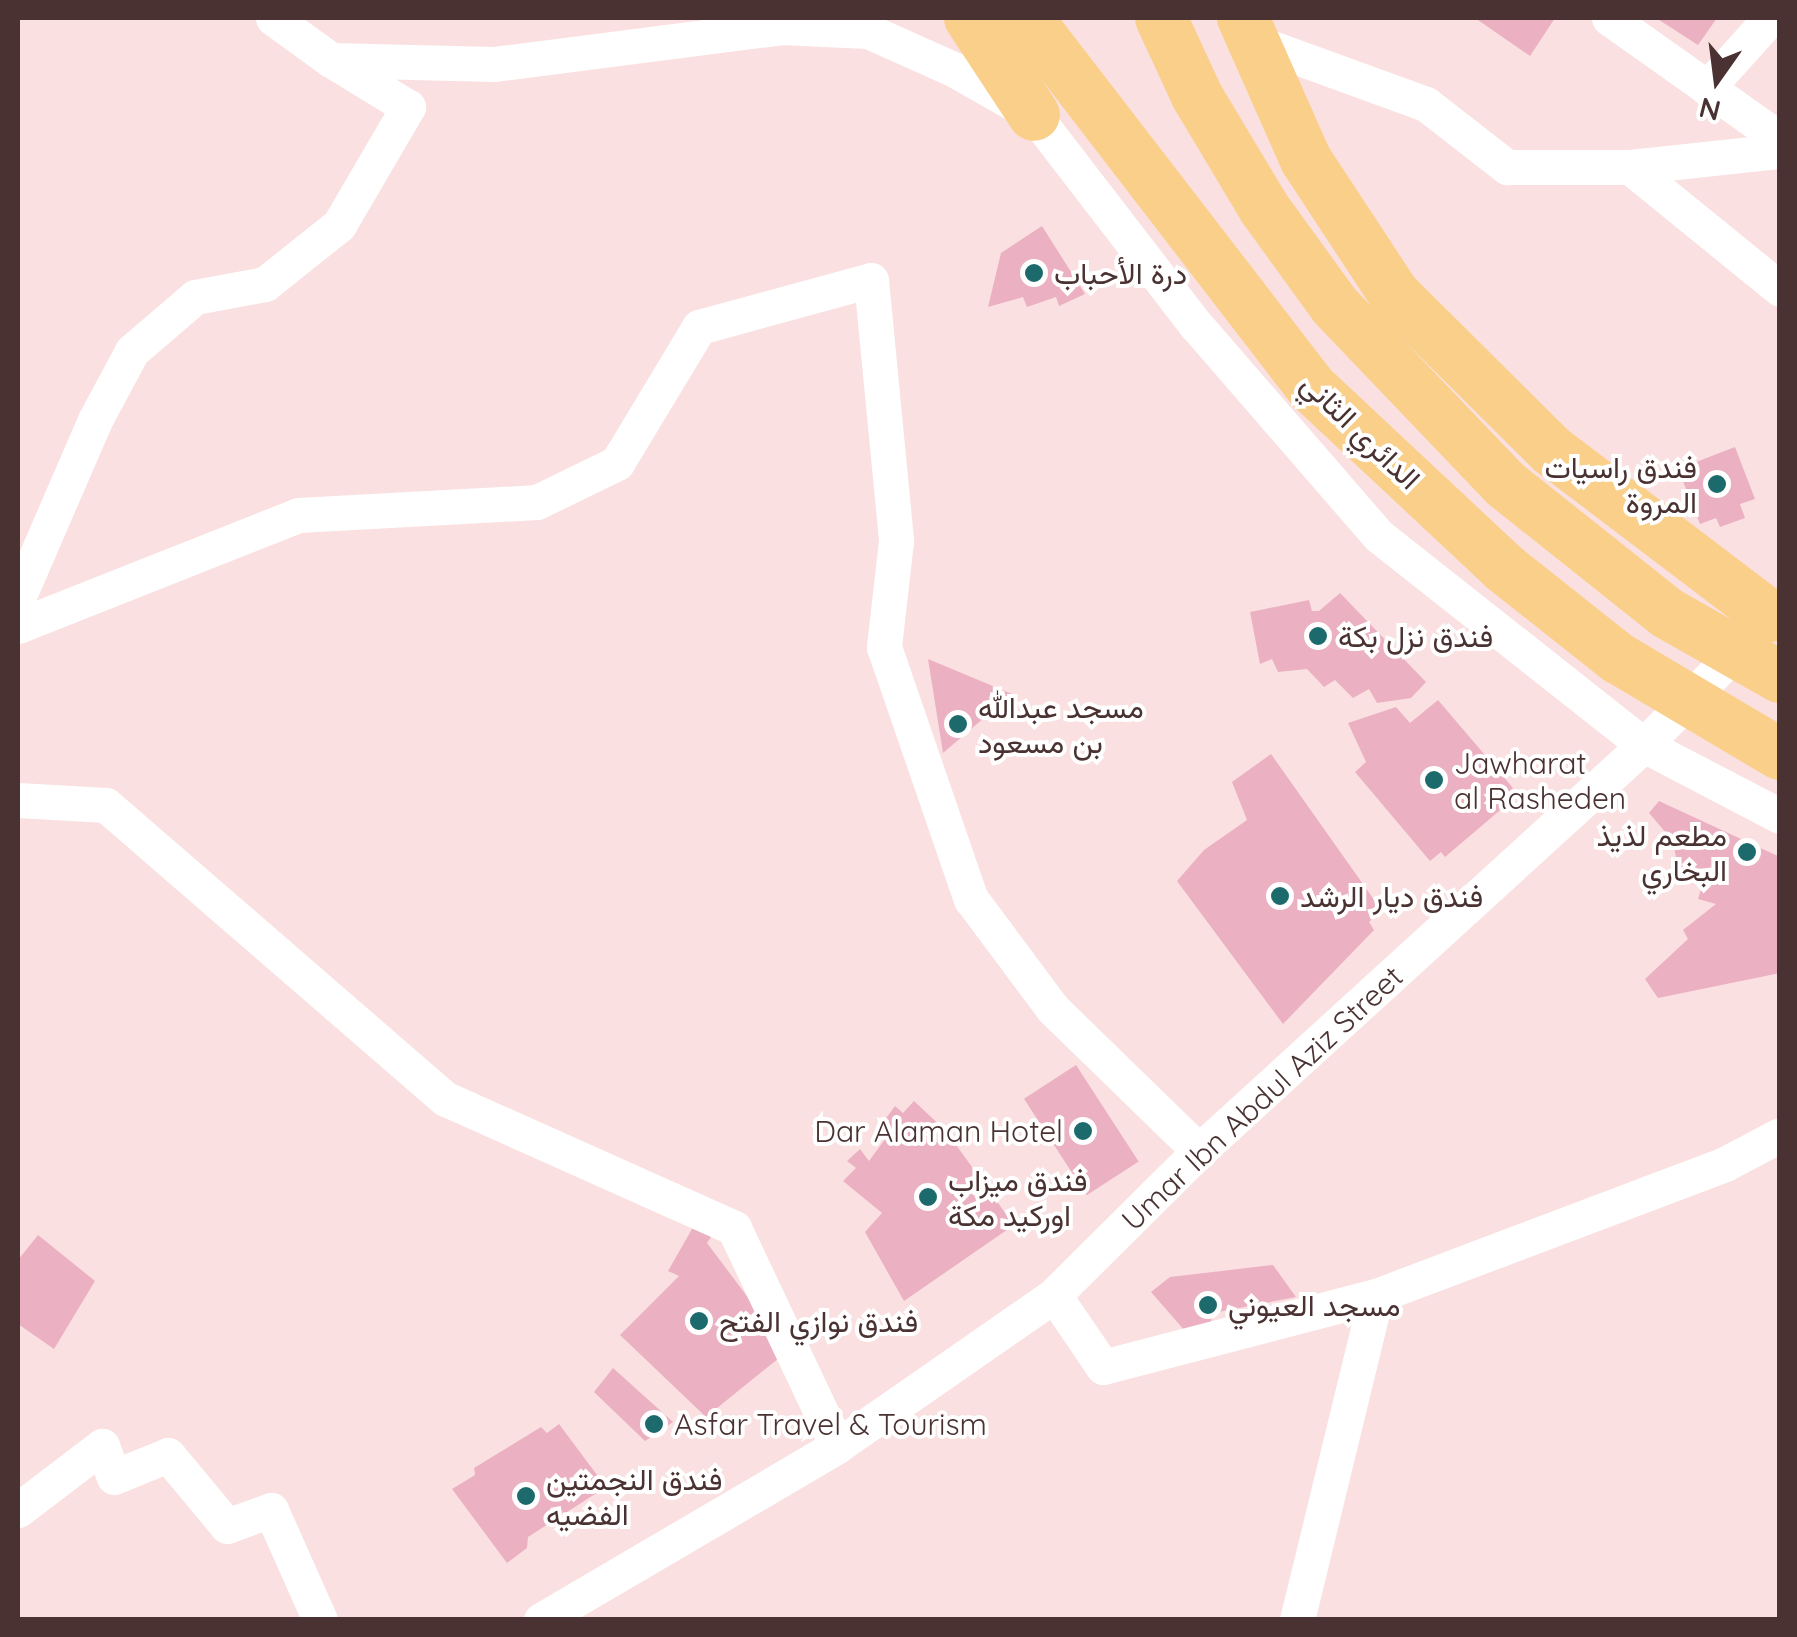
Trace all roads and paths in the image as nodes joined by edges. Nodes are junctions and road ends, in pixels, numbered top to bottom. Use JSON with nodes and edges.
{"nodes":[{"id":1,"x":273,"y":18,"type":"edge"},
{"id":2,"x":951,"y":18,"type":"edge"},
{"id":3,"x":970,"y":18,"type":"edge"},
{"id":4,"x":1028,"y":18,"type":"edge"},
{"id":5,"x":1161,"y":18,"type":"edge"},
{"id":6,"x":1608,"y":18,"type":"edge"},
{"id":7,"x":1770,"y":18,"type":"edge"},
{"id":8,"x":1248,"y":29,"type":"edge"},
{"id":9,"x":916,"y":52,"type":"junction"},
{"id":10,"x":331,"y":60,"type":"junction"},
{"id":11,"x":1708,"y":88,"type":"junction"},
{"id":12,"x":1034,"y":115,"type":"junction"},
{"id":13,"x":1780,"y":139,"type":"edge"},
{"id":14,"x":1780,"y":151,"type":"edge"},
{"id":15,"x":1630,"y":167,"type":"junction"},
{"id":16,"x":1780,"y":288,"type":"edge"},
{"id":17,"x":18,"y":598,"type":"edge"},
{"id":18,"x":1776,"y":614,"type":"edge"},
{"id":19,"x":18,"y":626,"type":"edge"},
{"id":20,"x":1780,"y":677,"type":"edge"},
{"id":21,"x":1644,"y":745,"type":"junction"},
{"id":22,"x":1780,"y":754,"type":"edge"},
{"id":23,"x":18,"y":800,"type":"edge"},
{"id":24,"x":1780,"y":816,"type":"edge"},
{"id":25,"x":1780,"y":1135,"type":"edge"},
{"id":26,"x":1199,"y":1151,"type":"junction"},
{"id":27,"x":1054,"y":1294,"type":"junction"},
{"id":28,"x":1376,"y":1296,"type":"junction"},
{"id":29,"x":837,"y":1446,"type":"junction"},
{"id":30,"x":18,"y":1510,"type":"edge"},
{"id":31,"x":320,"y":1620,"type":"edge"},
{"id":32,"x":542,"y":1620,"type":"edge"},
{"id":33,"x":1298,"y":1620,"type":"edge"}],
"edges":[{"from":1,"to":10,"type":"street"},
{"from":2,"to":9,"type":"street"},
{"from":3,"to":12,"type":"highway"},
{"from":4,"to":22,"type":"highway","name":"الدائري الثاني"},
{"from":5,"to":20,"type":"highway"},
{"from":6,"to":11,"type":"street"},
{"from":7,"to":11,"type":"street"},
{"from":8,"to":15,"type":"street"},
{"from":8,"to":18,"type":"highway"},
{"from":9,"to":10,"type":"street"},
{"from":9,"to":12,"type":"street"},
{"from":10,"to":17,"type":"street"},
{"from":11,"to":13,"type":"street"},
{"from":12,"to":21,"type":"street"},
{"from":14,"to":15,"type":"street"},
{"from":15,"to":16,"type":"street"},
{"from":18,"to":21,"type":"street","name":"Umar Ibn Abdul Aziz Street"},
{"from":19,"to":26,"type":"street"},
{"from":21,"to":24,"type":"street"},
{"from":21,"to":26,"type":"street","name":"Umar Ibn Abdul Aziz Street"},
{"from":23,"to":29,"type":"street"},
{"from":25,"to":28,"type":"street"},
{"from":26,"to":27,"type":"street","name":"Umar Ibn Abdul Aziz Street"},
{"from":27,"to":28,"type":"street"},
{"from":27,"to":29,"type":"street","name":"Umar Ibn Abdul Aziz Street"},
{"from":28,"to":33,"type":"street"},
{"from":29,"to":32,"type":"street","name":"Umar Ibn Abdul Aziz Street"},
{"from":30,"to":31,"type":"street"}]}
